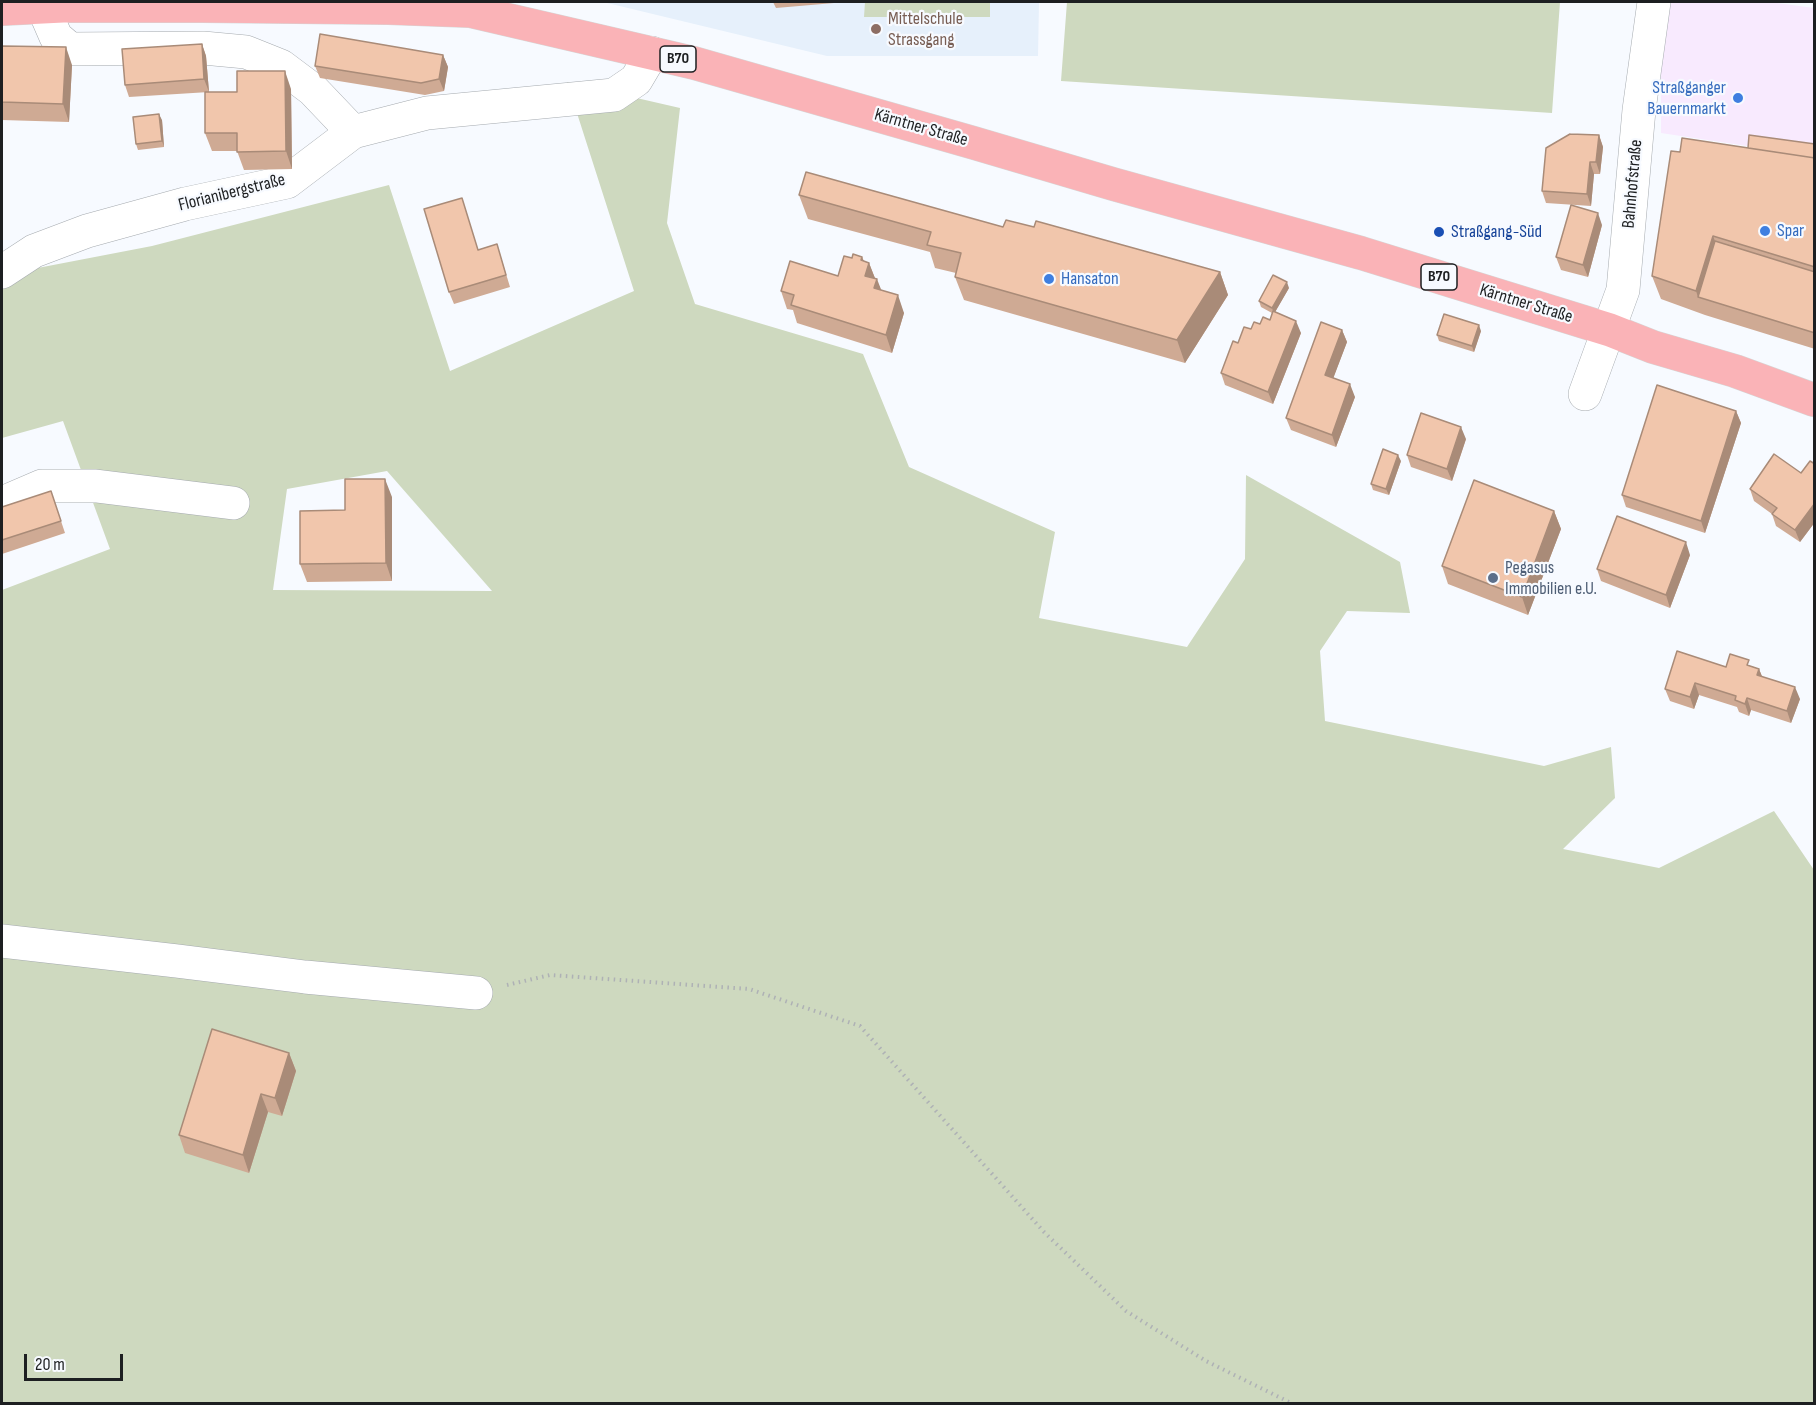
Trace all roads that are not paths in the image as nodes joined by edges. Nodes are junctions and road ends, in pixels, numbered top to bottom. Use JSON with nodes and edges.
{"nodes":[{"id":1,"x":1654,"y":2,"type":"edge"},
{"id":2,"x":162,"y":4,"type":"edge"},
{"id":3,"x":43,"y":7,"type":"junction"},
{"id":4,"x":2,"y":9,"type":"edge"},
{"id":5,"x":652,"y":53,"type":"junction"},
{"id":6,"x":352,"y":132,"type":"junction"},
{"id":7,"x":2,"y":272,"type":"edge"},
{"id":8,"x":1610,"y":330,"type":"junction"},
{"id":9,"x":1586,"y":394,"type":"dead end"},
{"id":10,"x":1815,"y":400,"type":"edge"},
{"id":11,"x":2,"y":503,"type":"edge"},
{"id":12,"x":233,"y":503,"type":"dead end"},
{"id":13,"x":2,"y":941,"type":"edge"},
{"id":14,"x":476,"y":993,"type":"road end"}],
"edges":[{"from":1,"to":8,"type":"street","name":"Bahnhofstraße"},
{"from":2,"to":3,"type":"main road","name":"Kärntner Straße","number":"B70"},
{"from":2,"to":5,"type":"main road","name":"Kärntner Straße","number":"B70"},
{"from":3,"to":4,"type":"main road","name":"Kärntner Straße","number":"B70"},
{"from":3,"to":6,"type":"street"},
{"from":5,"to":6,"type":"street","name":"Florianibergstraße"},
{"from":5,"to":8,"type":"main road","name":"Kärntner Straße","number":"B70"},
{"from":6,"to":7,"type":"street","name":"Florianibergstraße"},
{"from":8,"to":9,"type":"street","name":"Bahnhofstraße"},
{"from":8,"to":10,"type":"main road","name":"Kärntner Straße","number":"B70"},
{"from":11,"to":12,"type":"street"},
{"from":13,"to":14,"type":"street"}]}
